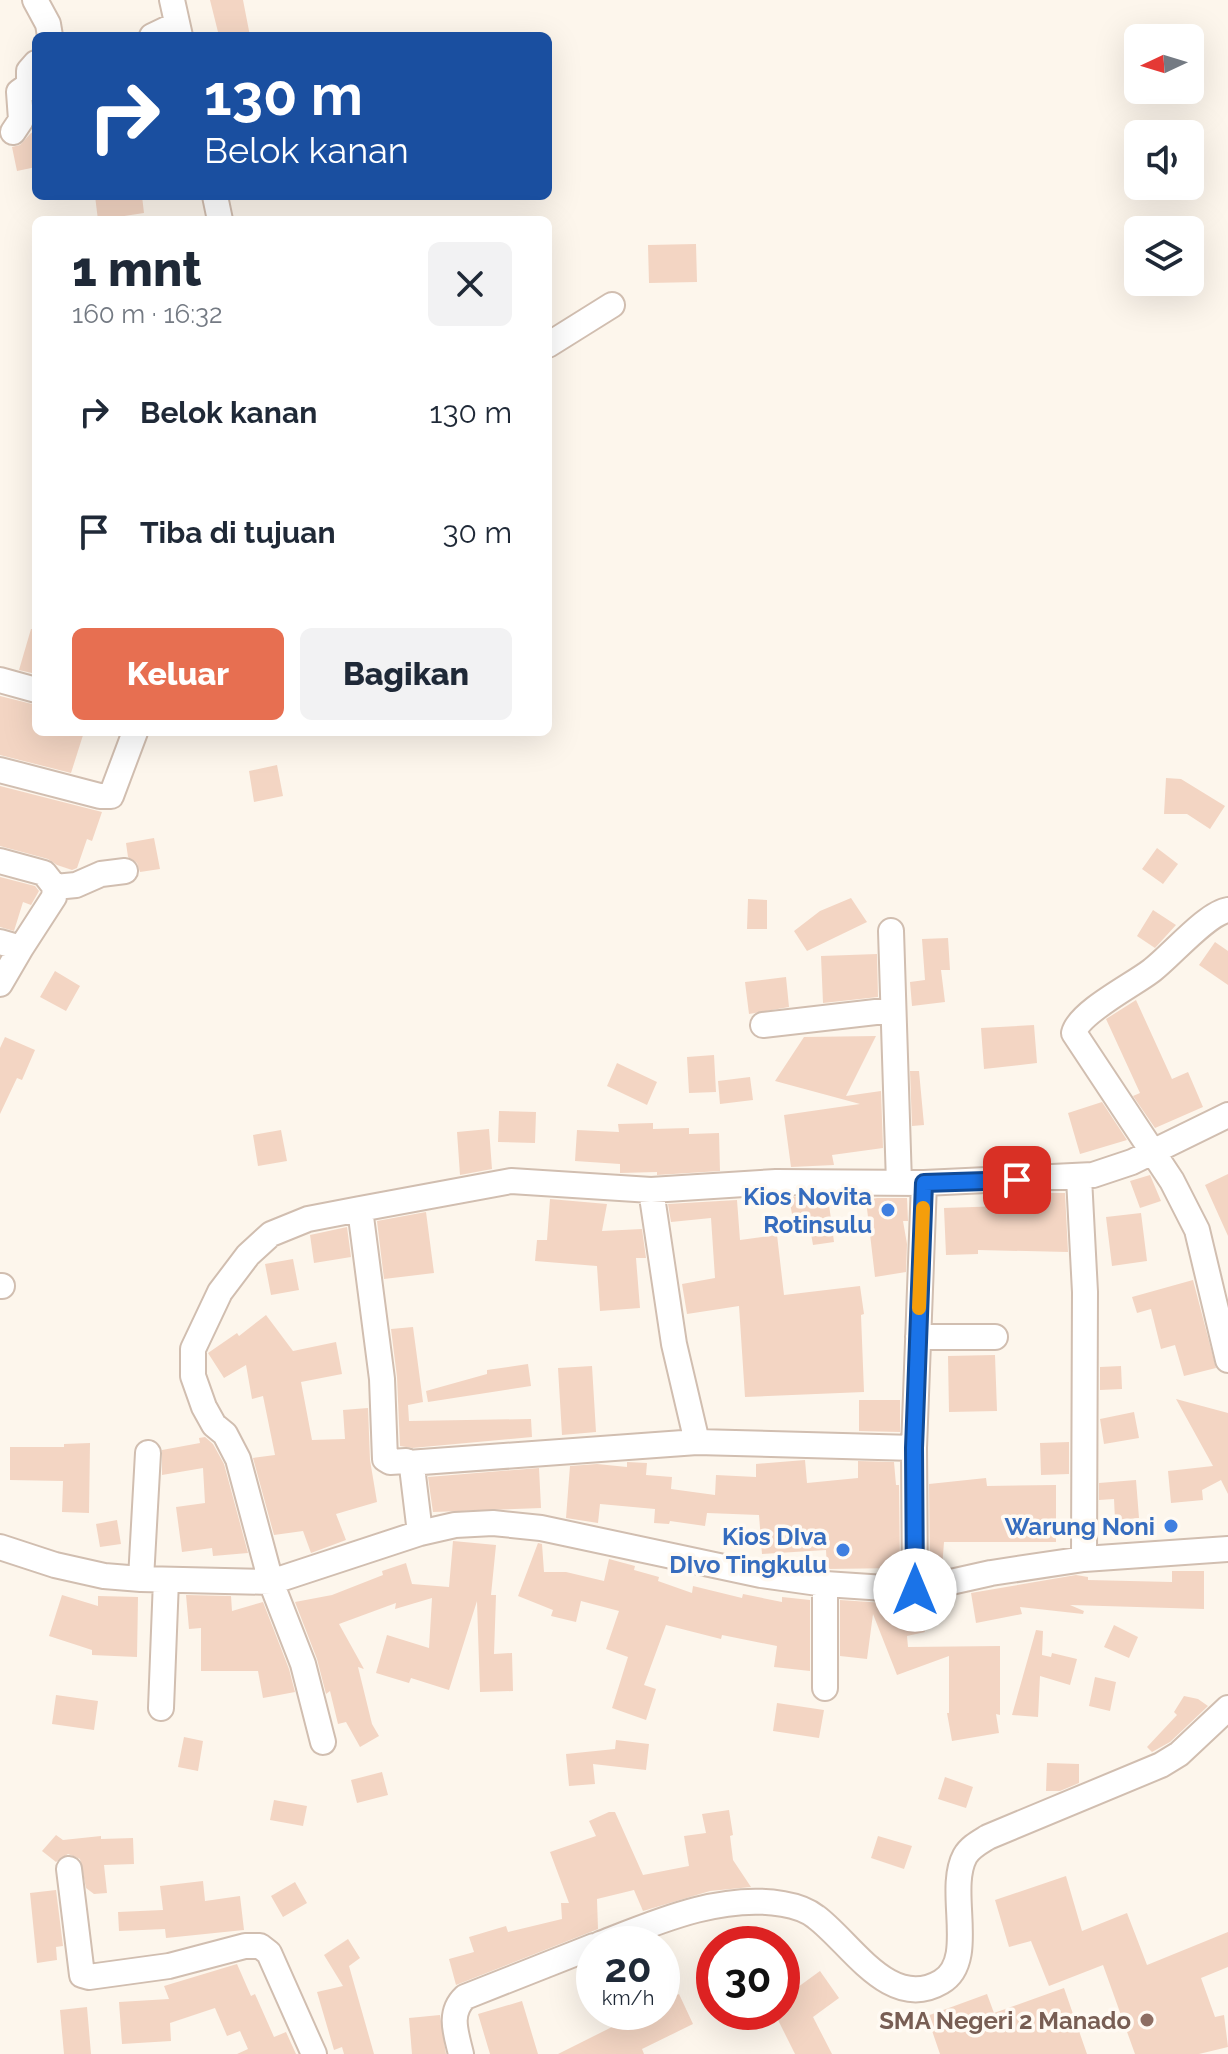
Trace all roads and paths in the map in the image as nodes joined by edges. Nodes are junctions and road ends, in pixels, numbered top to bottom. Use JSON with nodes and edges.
{"nodes":[{"id":1,"x":35,"y":0,"type":"edge"},
{"id":2,"x":172,"y":0,"type":"edge"},
{"id":3,"x":178,"y":30,"type":"edge"},
{"id":4,"x":49,"y":32,"type":"edge"},
{"id":5,"x":32,"y":81,"type":"edge"},
{"id":6,"x":13,"y":132,"type":"dead end"},
{"id":7,"x":612,"y":305,"type":"dead end"},
{"id":8,"x":552,"y":342,"type":"edge"},
{"id":9,"x":0,"y":680,"type":"edge"},
{"id":10,"x":32,"y":689,"type":"edge"},
{"id":11,"x":134,"y":736,"type":"edge"},
{"id":12,"x":0,"y":770,"type":"edge"},
{"id":13,"x":0,"y":861,"type":"edge"},
{"id":14,"x":125,"y":871,"type":"dead end"},
{"id":15,"x":55,"y":887,"type":"junction"},
{"id":16,"x":1228,"y":910,"type":"edge"},
{"id":17,"x":891,"y":931,"type":"dead end"},
{"id":18,"x":11,"y":945,"type":"edge"},
{"id":19,"x":0,"y":984,"type":"edge"},
{"id":20,"x":893,"y":1010,"type":"junction"},
{"id":21,"x":763,"y":1025,"type":"dead end"},
{"id":22,"x":1228,"y":1115,"type":"edge"},
{"id":23,"x":1152,"y":1152,"type":"junction"},
{"id":24,"x":1079,"y":1178,"type":"junction"},
{"id":25,"x":899,"y":1183,"type":"junction"},
{"id":26,"x":924,"y":1183,"type":"junction"},
{"id":27,"x":651,"y":1190,"type":"junction"},
{"id":28,"x":360,"y":1209,"type":"junction"},
{"id":29,"x":918,"y":1322,"type":"junction"},
{"id":30,"x":995,"y":1337,"type":"dead end"},
{"id":31,"x":1228,"y":1360,"type":"edge"},
{"id":32,"x":697,"y":1442,"type":"junction"},
{"id":33,"x":914,"y":1448,"type":"junction"},
{"id":34,"x":148,"y":1453,"type":"dead end"},
{"id":35,"x":408,"y":1463,"type":"junction"},
{"id":36,"x":420,"y":1533,"type":"junction"},
{"id":37,"x":0,"y":1547,"type":"edge"},
{"id":38,"x":1228,"y":1549,"type":"edge"},
{"id":39,"x":1084,"y":1559,"type":"junction"},
{"id":40,"x":154,"y":1580,"type":"junction"},
{"id":41,"x":271,"y":1582,"type":"junction"},
{"id":42,"x":825,"y":1584,"type":"junction"},
{"id":43,"x":915,"y":1590,"type":"junction"},
{"id":44,"x":825,"y":1688,"type":"dead end"},
{"id":45,"x":161,"y":1708,"type":"dead end"},
{"id":46,"x":1228,"y":1708,"type":"edge"},
{"id":47,"x":323,"y":1742,"type":"dead end"},
{"id":48,"x":69,"y":1869,"type":"dead end"},
{"id":49,"x":651,"y":1926,"type":"edge"},
{"id":50,"x":576,"y":1953,"type":"edge"},
{"id":51,"x":314,"y":2054,"type":"edge"},
{"id":52,"x":461,"y":2054,"type":"edge"}],
"edges":[{"from":1,"to":4,"type":"street"},
{"from":2,"to":3,"type":"street"},
{"from":5,"to":6,"type":"street"},
{"from":7,"to":8,"type":"street"},
{"from":9,"to":10,"type":"street"},
{"from":11,"to":12,"type":"street"},
{"from":13,"to":15,"type":"street"},
{"from":14,"to":15,"type":"street"},
{"from":15,"to":18,"type":"street"},
{"from":16,"to":23,"type":"street"},
{"from":17,"to":20,"type":"street"},
{"from":18,"to":19,"type":"street"},
{"from":20,"to":21,"type":"street"},
{"from":20,"to":25,"type":"street"},
{"from":22,"to":23,"type":"street"},
{"from":23,"to":24,"type":"street"},
{"from":23,"to":31,"type":"street"},
{"from":24,"to":26,"type":"street"},
{"from":24,"to":39,"type":"street"},
{"from":25,"to":26,"type":"street"},
{"from":25,"to":27,"type":"street"},
{"from":26,"to":29,"type":"street"},
{"from":27,"to":28,"type":"street"},
{"from":27,"to":32,"type":"street"},
{"from":28,"to":35,"type":"street"},
{"from":28,"to":41,"type":"street"},
{"from":29,"to":30,"type":"street"},
{"from":29,"to":33,"type":"street"},
{"from":32,"to":33,"type":"street"},
{"from":32,"to":35,"type":"street"},
{"from":33,"to":43,"type":"street"},
{"from":34,"to":40,"type":"street"},
{"from":35,"to":36,"type":"street"},
{"from":36,"to":41,"type":"street"},
{"from":36,"to":42,"type":"street"},
{"from":37,"to":40,"type":"street"},
{"from":38,"to":39,"type":"street"},
{"from":39,"to":43,"type":"street"},
{"from":40,"to":41,"type":"street"},
{"from":40,"to":45,"type":"street"},
{"from":41,"to":47,"type":"street"},
{"from":42,"to":43,"type":"street"},
{"from":42,"to":44,"type":"street"},
{"from":46,"to":49,"type":"street"},
{"from":48,"to":51,"type":"street"},
{"from":50,"to":52,"type":"street"}]}
